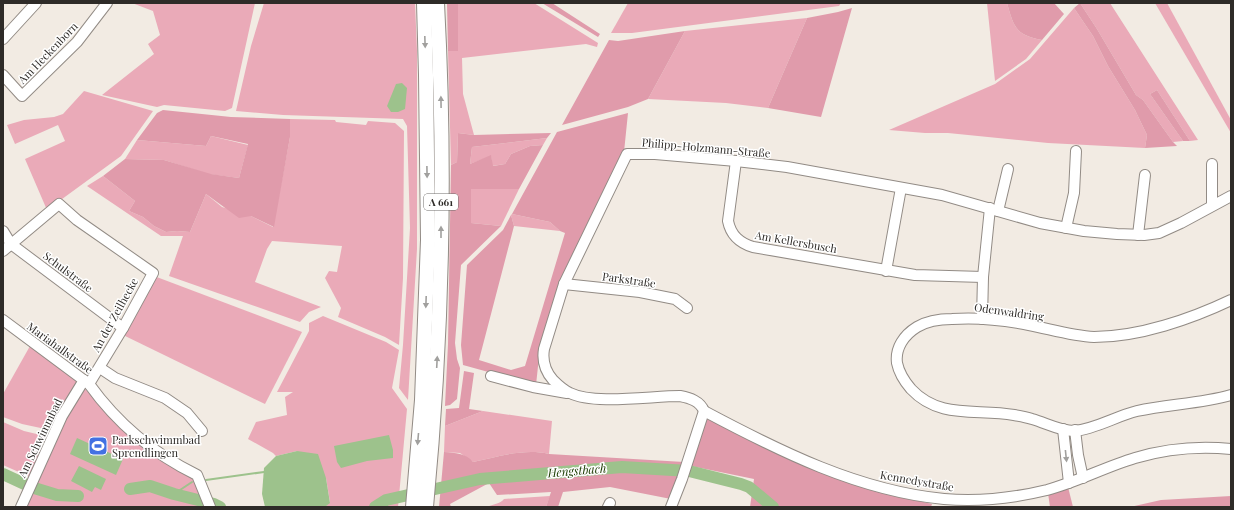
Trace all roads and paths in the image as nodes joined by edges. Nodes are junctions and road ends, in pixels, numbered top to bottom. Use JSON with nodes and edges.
{"nodes":[{"id":1,"x":36,"y":3,"type":"edge"},
{"id":2,"x":108,"y":3,"type":"edge"},
{"id":3,"x":424,"y":3,"type":"edge"},
{"id":4,"x":438,"y":3,"type":"edge"},
{"id":5,"x":3,"y":39,"type":"edge"},
{"id":6,"x":3,"y":75,"type":"edge"},
{"id":7,"x":1076,"y":151,"type":"dead end"},
{"id":8,"x":736,"y":161,"type":"junction"},
{"id":9,"x":1212,"y":164,"type":"dead end"},
{"id":10,"x":1008,"y":168,"type":"dead end"},
{"id":11,"x":1145,"y":175,"type":"dead end"},
{"id":12,"x":901,"y":188,"type":"junction"},
{"id":13,"x":1231,"y":196,"type":"edge"},
{"id":14,"x":1212,"y":205,"type":"junction"},
{"id":15,"x":994,"y":210,"type":"junction"},
{"id":16,"x":1066,"y":228,"type":"junction"},
{"id":17,"x":3,"y":230,"type":"edge"},
{"id":18,"x":1138,"y":235,"type":"junction"},
{"id":19,"x":7,"y":247,"type":"edge"},
{"id":20,"x":886,"y":271,"type":"junction"},
{"id":21,"x":984,"y":277,"type":"junction"},
{"id":22,"x":564,"y":284,"type":"junction"},
{"id":23,"x":1231,"y":300,"type":"edge"},
{"id":24,"x":687,"y":308,"type":"dead end"},
{"id":25,"x":982,"y":319,"type":"junction"},
{"id":26,"x":4,"y":325,"type":"edge"},
{"id":27,"x":124,"y":328,"type":"junction"},
{"id":28,"x":100,"y":368,"type":"junction"},
{"id":29,"x":491,"y":376,"type":"dead end"},
{"id":30,"x":86,"y":382,"type":"junction"},
{"id":31,"x":569,"y":393,"type":"junction"},
{"id":32,"x":1231,"y":395,"type":"edge"},
{"id":33,"x":428,"y":400,"type":"junction"},
{"id":34,"x":704,"y":411,"type":"junction"},
{"id":35,"x":1063,"y":429,"type":"junction"},
{"id":36,"x":1075,"y":430,"type":"junction"},
{"id":37,"x":202,"y":431,"type":"dead end"},
{"id":38,"x":1231,"y":449,"type":"edge"},
{"id":39,"x":1083,"y":478,"type":"junction"},
{"id":40,"x":1069,"y":483,"type":"junction"},
{"id":41,"x":209,"y":505,"type":"edge"},
{"id":42,"x":21,"y":507,"type":"edge"},
{"id":43,"x":413,"y":507,"type":"edge"},
{"id":44,"x":426,"y":507,"type":"edge"},
{"id":45,"x":671,"y":507,"type":"edge"}],
"edges":[{"from":1,"to":5,"type":"street"},
{"from":2,"to":6,"type":"street","name":"Am Heckenborn"},
{"from":3,"to":33,"type":"highway","number":"A 661","one_way":true},
{"from":33,"to":4,"type":"highway","number":"A 661","one_way":true},
{"from":7,"to":16,"type":"street"},
{"from":8,"to":12,"type":"street","name":"Philipp-Holzmann-Straße"},
{"from":8,"to":20,"type":"street","name":"Am Kellersbusch"},
{"from":8,"to":22,"type":"street","name":"Philipp-Holzmann-Straße"},
{"from":9,"to":14,"type":"street"},
{"from":10,"to":15,"type":"street"},
{"from":11,"to":18,"type":"street"},
{"from":12,"to":15,"type":"street","name":"Philipp-Holzmann-Straße"},
{"from":12,"to":20,"type":"street"},
{"from":13,"to":14,"type":"street","name":"Philipp-Holzmann-Straße"},
{"from":14,"to":18,"type":"street","name":"Philipp-Holzmann-Straße"},
{"from":15,"to":16,"type":"street","name":"Philipp-Holzmann-Straße"},
{"from":15,"to":21,"type":"street"},
{"from":16,"to":18,"type":"street","name":"Philipp-Holzmann-Straße"},
{"from":17,"to":19,"type":"street","name":"Schulstraße"},
{"from":19,"to":27,"type":"street","name":"Schulstraße"},
{"from":19,"to":27,"type":"street","name":"An der Zeilhecke"},
{"from":20,"to":21,"type":"street","name":"Am Kellersbusch"},
{"from":21,"to":25,"type":"street"},
{"from":22,"to":24,"type":"street","name":"Parkstraße"},
{"from":22,"to":31,"type":"street","name":"Philipp-Holzmann-Straße"},
{"from":23,"to":25,"type":"street","name":"Odenwaldring"},
{"from":25,"to":35,"type":"street","name":"Odenwaldring"},
{"from":26,"to":30,"type":"street","name":"Mariahallstraße"},
{"from":27,"to":28,"type":"street","name":"An der Zeilhecke"},
{"from":28,"to":30,"type":"street","name":"Mariahallstraße"},
{"from":28,"to":37,"type":"street","name":"An der Zeilhecke"},
{"from":29,"to":31,"type":"street","name":"Philipp-Holzmann-Straße"},
{"from":30,"to":41,"type":"street"},
{"from":30,"to":42,"type":"street","name":"Am Schwimmbad"},
{"from":31,"to":34,"type":"street","name":"Philipp-Holzmann-Straße"},
{"from":32,"to":36,"type":"street","name":"Odenwaldring"},
{"from":33,"to":43,"type":"highway","number":"A 661","one_way":true},
{"from":33,"to":44,"type":"highway","number":"A 661"},
{"from":34,"to":40,"type":"street","name":"Kennedystraße"},
{"from":34,"to":45,"type":"street"},
{"from":35,"to":36,"type":"street","name":"Odenwaldring"},
{"from":35,"to":40,"type":"street","one_way":true},
{"from":36,"to":39,"type":"street"},
{"from":38,"to":39,"type":"street","name":"Kennedystraße"},
{"from":39,"to":40,"type":"street","name":"Kennedystraße"}]}
